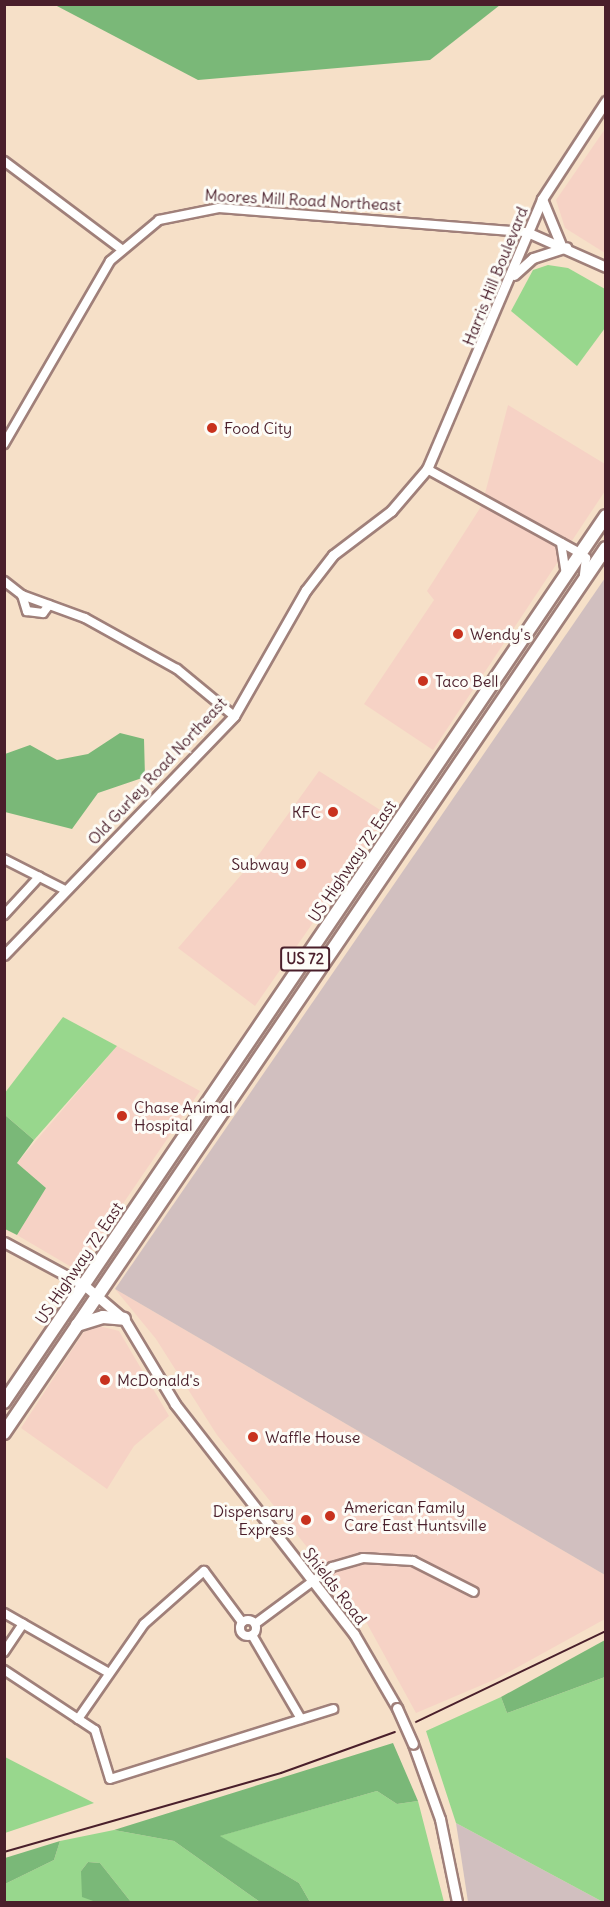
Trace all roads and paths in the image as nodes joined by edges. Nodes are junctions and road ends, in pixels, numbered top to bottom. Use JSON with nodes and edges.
{"nodes":[{"id":1,"x":606,"y":101,"type":"edge"},
{"id":2,"x":4,"y":161,"type":"edge"},
{"id":3,"x":542,"y":199,"type":"junction"},
{"id":4,"x":527,"y":232,"type":"junction"},
{"id":5,"x":563,"y":246,"type":"junction"},
{"id":6,"x":120,"y":248,"type":"junction"},
{"id":7,"x":606,"y":267,"type":"edge"},
{"id":8,"x":510,"y":279,"type":"junction"},
{"id":9,"x":4,"y":444,"type":"edge"},
{"id":10,"x":427,"y":469,"type":"junction"},
{"id":11,"x":606,"y":516,"type":"edge"},
{"id":12,"x":561,"y":543,"type":"junction"},
{"id":13,"x":606,"y":548,"type":"edge"},
{"id":14,"x":580,"y":554,"type":"junction"},
{"id":15,"x":566,"y":575,"type":"junction"},
{"id":16,"x":4,"y":581,"type":"edge"},
{"id":17,"x":582,"y":583,"type":"junction"},
{"id":18,"x":22,"y":595,"type":"junction"},
{"id":19,"x":49,"y":605,"type":"junction"},
{"id":20,"x":234,"y":716,"type":"junction"},
{"id":21,"x":4,"y":859,"type":"edge"},
{"id":22,"x":39,"y":877,"type":"junction"},
{"id":23,"x":65,"y":890,"type":"junction"},
{"id":24,"x":4,"y":915,"type":"edge"},
{"id":25,"x":4,"y":955,"type":"edge"},
{"id":26,"x":4,"y":1242,"type":"edge"},
{"id":27,"x":84,"y":1285,"type":"junction"},
{"id":28,"x":98,"y":1295,"type":"junction"},
{"id":29,"x":124,"y":1319,"type":"junction"},
{"id":30,"x":77,"y":1325,"type":"junction"},
{"id":31,"x":4,"y":1402,"type":"edge"},
{"id":32,"x":4,"y":1433,"type":"edge"},
{"id":33,"x":312,"y":1580,"type":"junction"},
{"id":34,"x":474,"y":1592,"type":"dead end"},
{"id":35,"x":4,"y":1613,"type":"edge"},
{"id":36,"x":242,"y":1622,"type":"junction"},
{"id":37,"x":23,"y":1624,"type":"junction"},
{"id":38,"x":255,"y":1624,"type":"junction"},
{"id":39,"x":252,"y":1635,"type":"junction"},
{"id":40,"x":4,"y":1652,"type":"edge"},
{"id":41,"x":4,"y":1671,"type":"edge"},
{"id":42,"x":109,"y":1673,"type":"junction"},
{"id":43,"x":333,"y":1709,"type":"dead end"},
{"id":44,"x":78,"y":1719,"type":"junction"},
{"id":45,"x":301,"y":1719,"type":"junction"},
{"id":46,"x":458,"y":1902,"type":"edge"}],
"edges":[{"from":1,"to":3,"type":"street","name":"Harris Hill Boulevard"},
{"from":2,"to":6,"type":"street"},
{"from":3,"to":4,"type":"street","name":"Harris Hill Boulevard"},
{"from":3,"to":5,"type":"street"},
{"from":4,"to":5,"type":"street","name":"Moores Mill Road Northeast"},
{"from":4,"to":6,"type":"street","name":"Moores Mill Road Northeast"},
{"from":4,"to":8,"type":"street","name":"Harris Hill Boulevard"},
{"from":5,"to":7,"type":"street","name":"Moores Mill Road Northeast"},
{"from":5,"to":8,"type":"street"},
{"from":6,"to":9,"type":"street","name":"Moores Mill Road Northeast"},
{"from":8,"to":10,"type":"street","name":"Harris Hill Boulevard"},
{"from":10,"to":12,"type":"street"},
{"from":10,"to":20,"type":"street","name":"Old Gurley Road Northeast"},
{"from":11,"to":14,"type":"highway","name":"US Highway 72 East","number":"US 72"},
{"from":12,"to":14,"type":"street"},
{"from":12,"to":15,"type":"street"},
{"from":13,"to":17,"type":"highway","name":"US Highway 72 East","number":"US 72"},
{"from":14,"to":15,"type":"highway","name":"US Highway 72 East","number":"US 72"},
{"from":14,"to":17,"type":"street"},
{"from":15,"to":27,"type":"highway","name":"US Highway 72 East","number":"US 72"},
{"from":16,"to":18,"type":"street"},
{"from":17,"to":28,"type":"highway","name":"US Highway 72 East","number":"US 72"},
{"from":18,"to":19,"type":"street"},
{"from":18,"to":19,"type":"street"},
{"from":19,"to":20,"type":"street"},
{"from":20,"to":23,"type":"street","name":"Old Gurley Road Northeast"},
{"from":21,"to":22,"type":"street"},
{"from":22,"to":23,"type":"street"},
{"from":22,"to":24,"type":"street"},
{"from":23,"to":25,"type":"street","name":"Old Gurley Road Northeast"},
{"from":26,"to":27,"type":"street","name":"Shields Road"},
{"from":27,"to":28,"type":"street","name":"Shields Road"},
{"from":27,"to":31,"type":"highway","name":"US Highway 72 East","number":"US 72"},
{"from":28,"to":29,"type":"street","name":"Shields Road"},
{"from":28,"to":30,"type":"highway","name":"US Highway 72 East","number":"US 72"},
{"from":29,"to":30,"type":"highway"},
{"from":29,"to":33,"type":"street","name":"Shields Road"},
{"from":30,"to":32,"type":"highway","name":"US Highway 72 East","number":"US 72"},
{"from":33,"to":34,"type":"street"},
{"from":33,"to":38,"type":"street"},
{"from":33,"to":46,"type":"street","name":"Shields Road","bridge":true},
{"from":35,"to":37,"type":"street"},
{"from":36,"to":38,"type":"street"},
{"from":36,"to":39,"type":"street"},
{"from":36,"to":42,"type":"street"},
{"from":37,"to":40,"type":"street"},
{"from":37,"to":42,"type":"street"},
{"from":38,"to":39,"type":"street"},
{"from":39,"to":45,"type":"street"},
{"from":41,"to":44,"type":"street"},
{"from":42,"to":44,"type":"street"},
{"from":43,"to":45,"type":"street"},
{"from":44,"to":45,"type":"street"}]}
